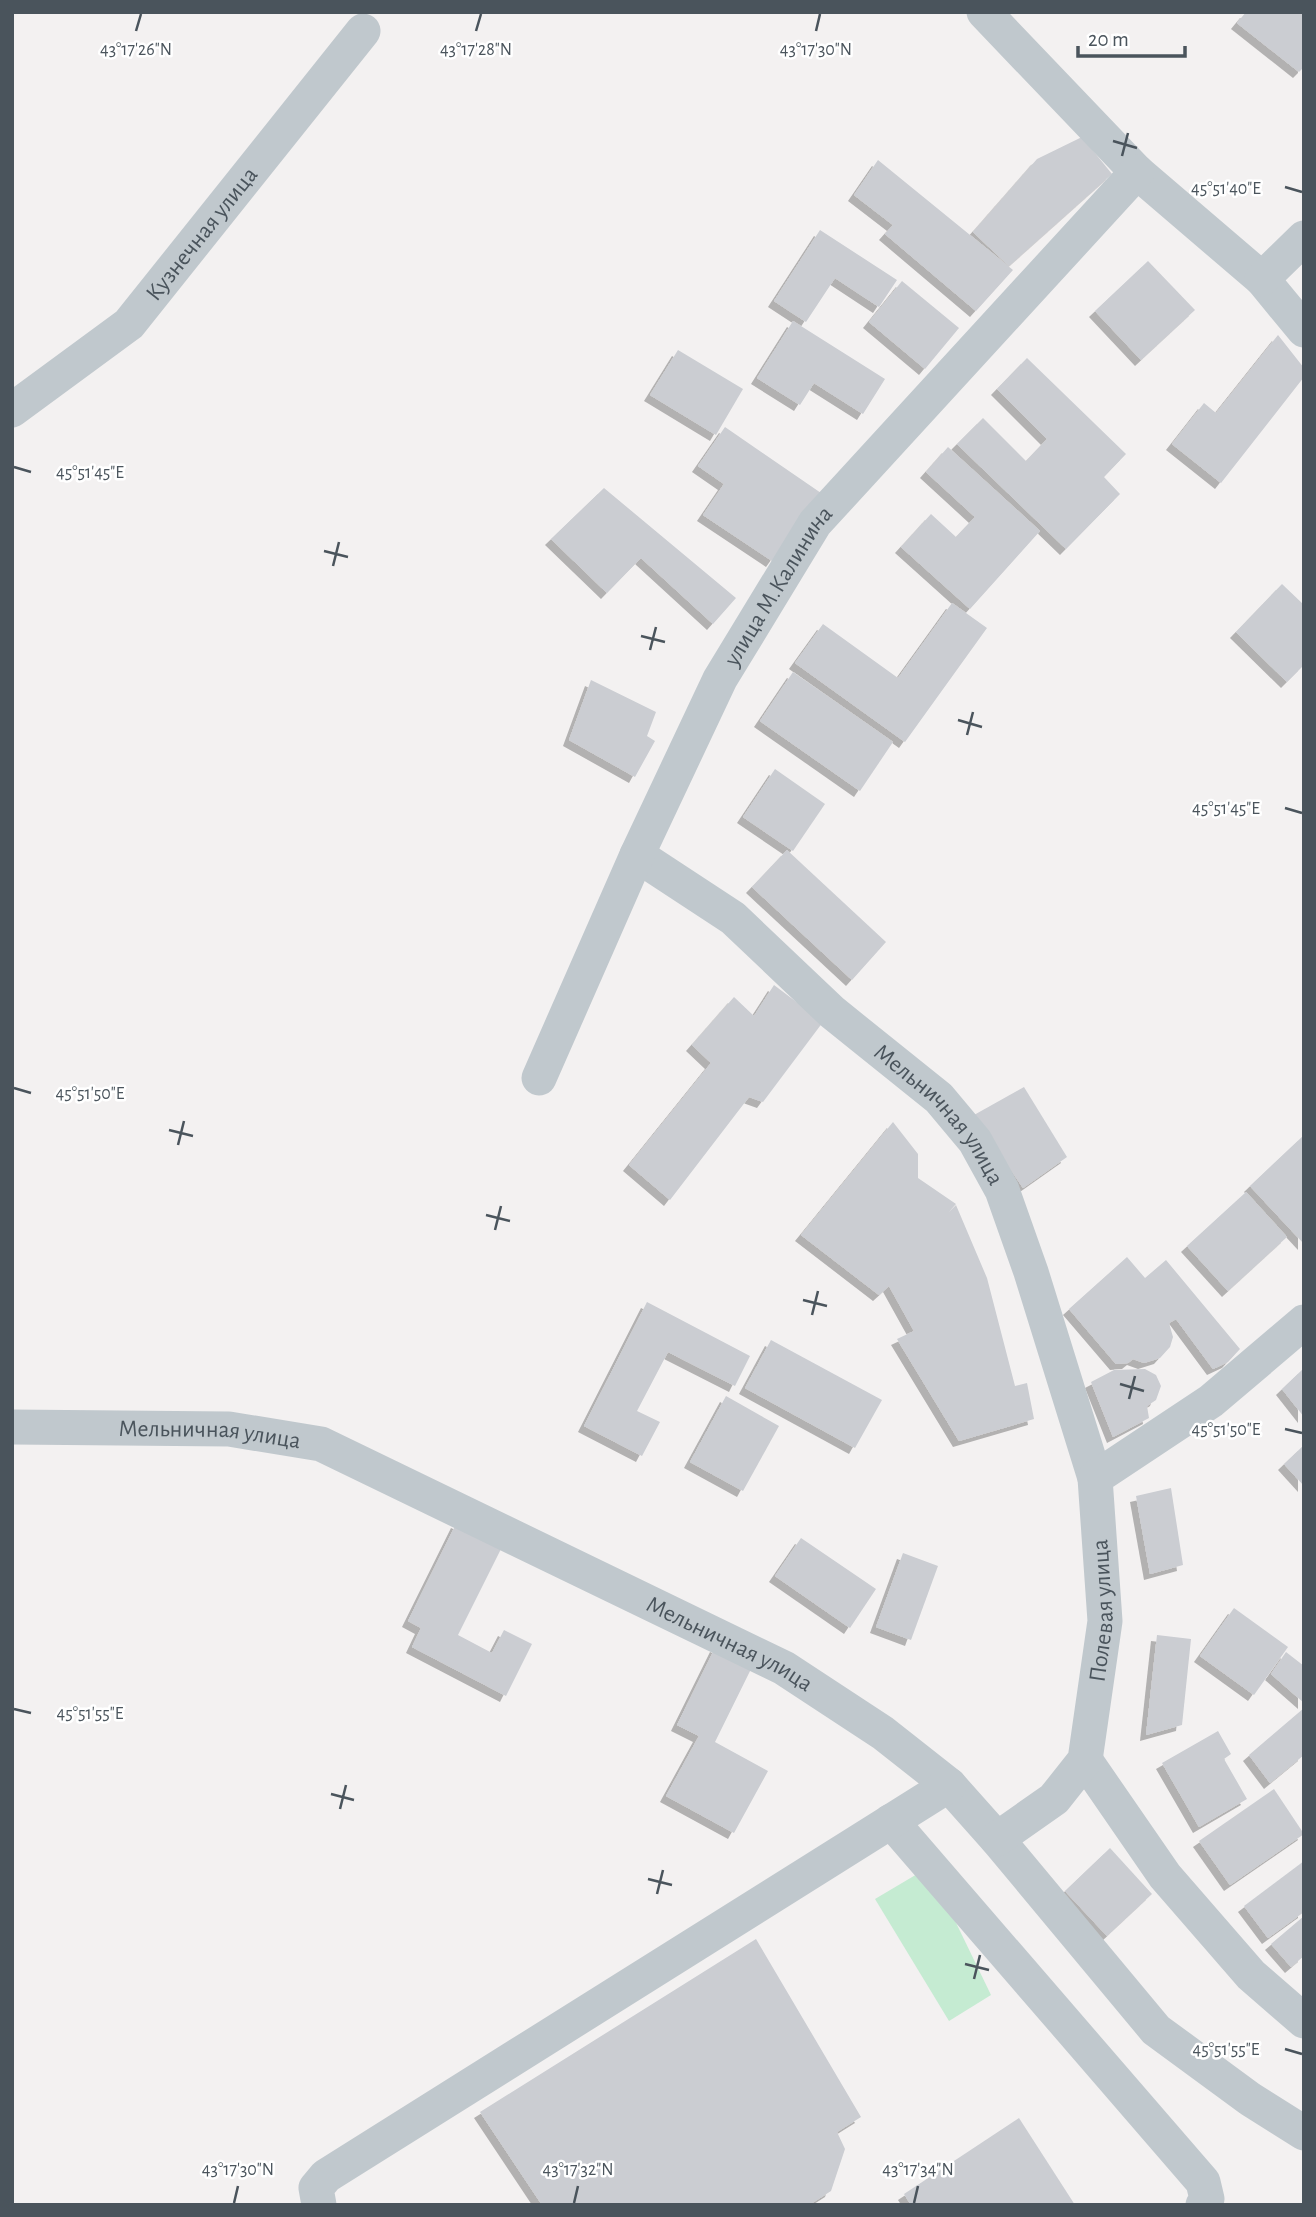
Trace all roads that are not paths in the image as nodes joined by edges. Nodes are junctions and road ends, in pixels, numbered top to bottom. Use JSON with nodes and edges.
{"nodes":[{"id":1,"x":984,"y":12,"type":"edge"},
{"id":2,"x":363,"y":31,"type":"dead end"},
{"id":3,"x":1137,"y":172,"type":"junction"},
{"id":4,"x":1304,"y":238,"type":"edge"},
{"id":5,"x":1262,"y":279,"type":"junction"},
{"id":6,"x":1304,"y":330,"type":"edge"},
{"id":7,"x":12,"y":410,"type":"edge"},
{"id":8,"x":638,"y":855,"type":"junction"},
{"id":9,"x":539,"y":1078,"type":"dead end"},
{"id":10,"x":1304,"y":1322,"type":"edge"},
{"id":11,"x":12,"y":1427,"type":"edge"},
{"id":12,"x":1094,"y":1478,"type":"junction"},
{"id":13,"x":1085,"y":1760,"type":"junction"},
{"id":14,"x":949,"y":1784,"type":"junction"},
{"id":15,"x":891,"y":1821,"type":"junction"},
{"id":16,"x":997,"y":1839,"type":"junction"},
{"id":17,"x":1304,"y":2021,"type":"edge"},
{"id":18,"x":1304,"y":2133,"type":"edge"},
{"id":19,"x":318,"y":2205,"type":"edge"},
{"id":20,"x":1203,"y":2205,"type":"edge"}],
"edges":[{"from":1,"to":3,"type":"street"},
{"from":2,"to":7,"type":"street","name":"Кузнечная улица"},
{"from":3,"to":5,"type":"street"},
{"from":3,"to":8,"type":"street","name":"улица М.Калинина"},
{"from":4,"to":5,"type":"street"},
{"from":5,"to":6,"type":"street"},
{"from":8,"to":9,"type":"street","name":"улица М.Калинина"},
{"from":8,"to":12,"type":"street","name":"Мельничная улица"},
{"from":10,"to":12,"type":"street"},
{"from":11,"to":14,"type":"street","name":"Мельничная улица"},
{"from":12,"to":13,"type":"street","name":"Полевая улица"},
{"from":13,"to":16,"type":"street"},
{"from":13,"to":17,"type":"street"},
{"from":14,"to":15,"type":"street"},
{"from":14,"to":16,"type":"street","name":"Мельничная улица"},
{"from":15,"to":19,"type":"street"},
{"from":15,"to":20,"type":"street"},
{"from":16,"to":18,"type":"street","name":"Мельничная улица"}]}
